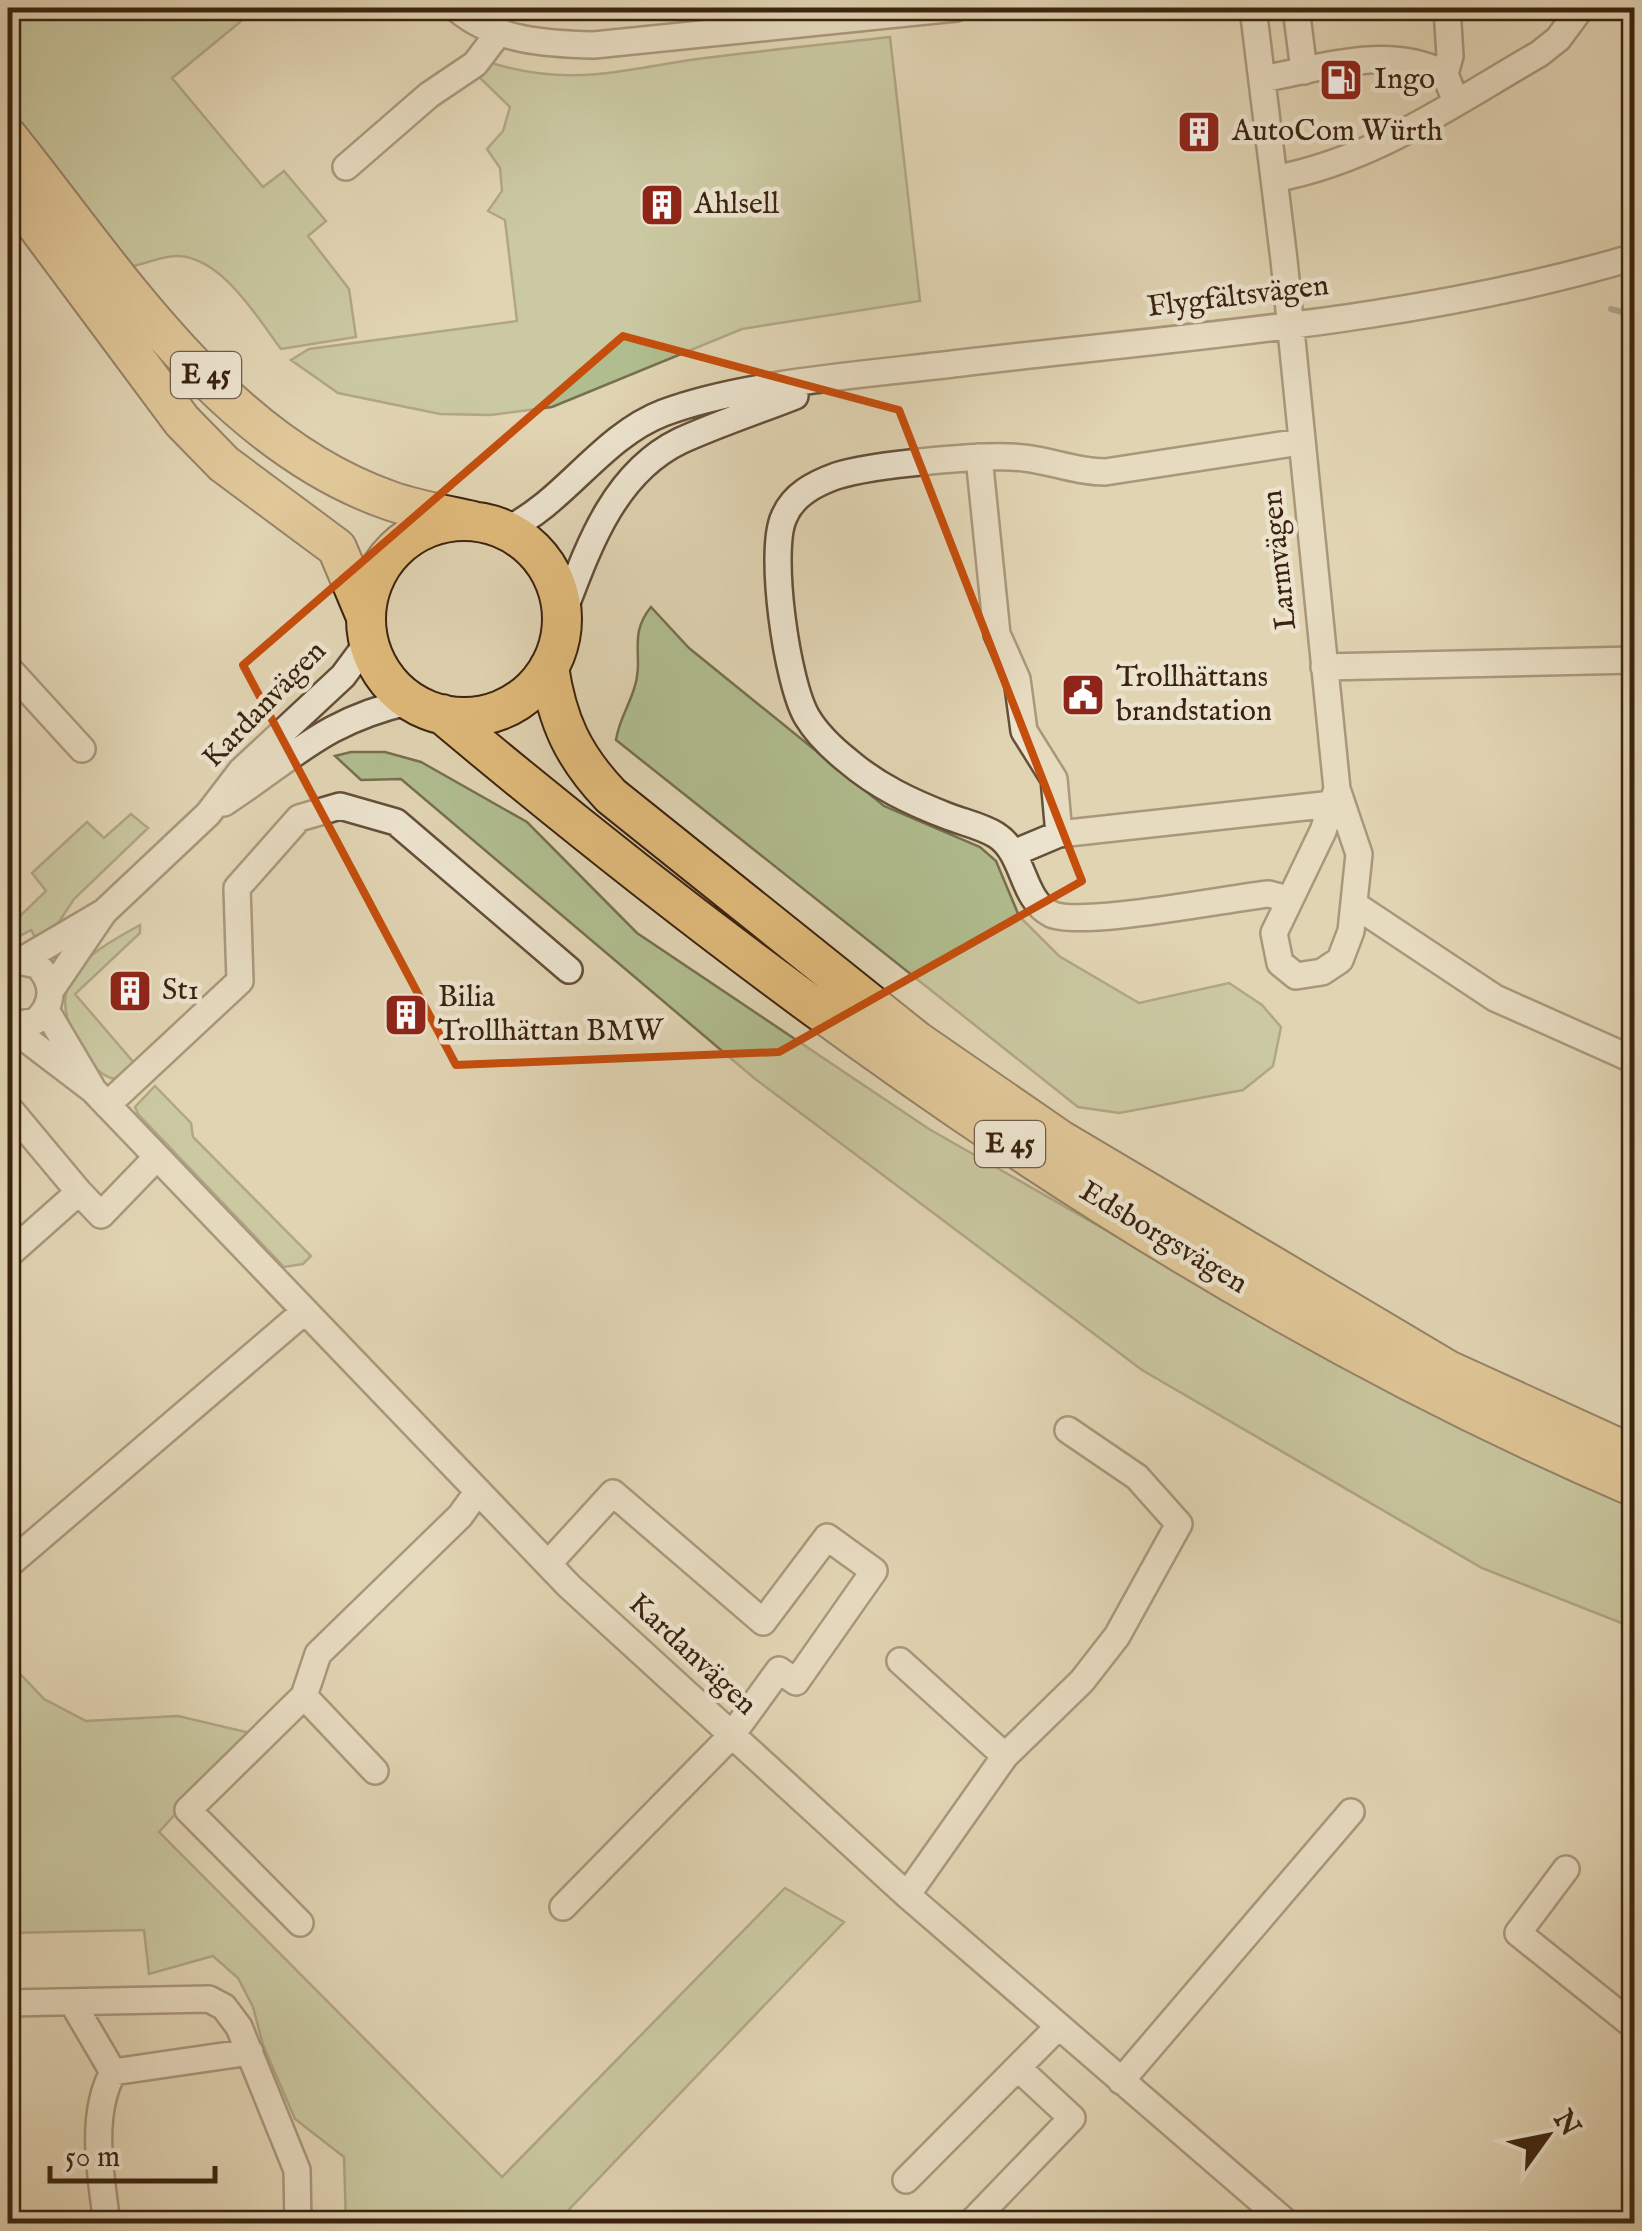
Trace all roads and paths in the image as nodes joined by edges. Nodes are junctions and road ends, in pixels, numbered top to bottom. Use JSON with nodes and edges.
{"nodes":[{"id":1,"x":456,"y":8,"type":"edge"},
{"id":2,"x":956,"y":8,"type":"edge"},
{"id":3,"x":1252,"y":8,"type":"edge"},
{"id":4,"x":1296,"y":8,"type":"edge"},
{"id":5,"x":1447,"y":8,"type":"edge"},
{"id":6,"x":1581,"y":8,"type":"edge"},
{"id":7,"x":780,"y":18,"type":"edge"},
{"id":8,"x":500,"y":31,"type":"junction"},
{"id":9,"x":1304,"y":71,"type":"junction"},
{"id":10,"x":1445,"y":74,"type":"junction"},
{"id":11,"x":1262,"y":79,"type":"junction"},
{"id":12,"x":1456,"y":102,"type":"junction"},
{"id":13,"x":8,"y":137,"type":"edge"},
{"id":14,"x":346,"y":167,"type":"dead end"},
{"id":15,"x":1274,"y":179,"type":"junction"},
{"id":16,"x":8,"y":187,"type":"edge"},
{"id":17,"x":1634,"y":257,"type":"edge"},
{"id":18,"x":1290,"y":324,"type":"junction"},
{"id":19,"x":844,"y":377,"type":"junction"},
{"id":20,"x":1300,"y":442,"type":"junction"},
{"id":21,"x":980,"y":456,"type":"junction"},
{"id":22,"x":489,"y":526,"type":"junction"},
{"id":23,"x":562,"y":616,"type":"junction"},
{"id":24,"x":368,"y":630,"type":"junction"},
{"id":25,"x":1634,"y":660,"type":"edge"},
{"id":26,"x":549,"y":667,"type":"junction"},
{"id":27,"x":1324,"y":667,"type":"junction"},
{"id":28,"x":8,"y":668,"type":"edge"},
{"id":29,"x":427,"y":708,"type":"junction"},
{"id":30,"x":82,"y":749,"type":"dead end"},
{"id":31,"x":1334,"y":797,"type":"junction"},
{"id":32,"x":208,"y":814,"type":"junction"},
{"id":33,"x":1059,"y":834,"type":"junction"},
{"id":34,"x":1014,"y":853,"type":"junction"},
{"id":35,"x":1288,"y":900,"type":"junction"},
{"id":36,"x":1356,"y":904,"type":"junction"},
{"id":37,"x":104,"y":912,"type":"junction"},
{"id":38,"x":12,"y":958,"type":"edge"},
{"id":39,"x":569,"y":970,"type":"dead end"},
{"id":40,"x":48,"y":1000,"type":"junction"},
{"id":41,"x":8,"y":1026,"type":"edge"},
{"id":42,"x":1634,"y":1060,"type":"edge"},
{"id":43,"x":100,"y":1098,"type":"junction"},
{"id":44,"x":8,"y":1107,"type":"edge"},
{"id":45,"x":157,"y":1157,"type":"junction"},
{"id":46,"x":79,"y":1192,"type":"junction"},
{"id":47,"x":8,"y":1254,"type":"edge"},
{"id":48,"x":305,"y":1311,"type":"junction"},
{"id":49,"x":1068,"y":1430,"type":"dead end"},
{"id":50,"x":1634,"y":1455,"type":"edge"},
{"id":51,"x":1634,"y":1487,"type":"edge"},
{"id":52,"x":478,"y":1490,"type":"junction"},
{"id":53,"x":548,"y":1564,"type":"junction"},
{"id":54,"x":8,"y":1565,"type":"edge"},
{"id":55,"x":900,"y":1661,"type":"dead end"},
{"id":56,"x":304,"y":1696,"type":"junction"},
{"id":57,"x":730,"y":1736,"type":"junction"},
{"id":58,"x":1005,"y":1756,"type":"junction"},
{"id":59,"x":375,"y":1771,"type":"dead end"},
{"id":60,"x":1351,"y":1812,"type":"dead end"},
{"id":61,"x":1566,"y":1870,"type":"dead end"},
{"id":62,"x":907,"y":1895,"type":"junction"},
{"id":63,"x":563,"y":1906,"type":"dead end"},
{"id":64,"x":300,"y":1923,"type":"dead end"},
{"id":65,"x":72,"y":2002,"type":"junction"},
{"id":66,"x":8,"y":2003,"type":"edge"},
{"id":67,"x":1634,"y":2026,"type":"edge"},
{"id":68,"x":1058,"y":2028,"type":"junction"},
{"id":69,"x":250,"y":2052,"type":"junction"},
{"id":70,"x":1018,"y":2068,"type":"junction"},
{"id":71,"x":114,"y":2072,"type":"junction"},
{"id":72,"x":1121,"y":2081,"type":"junction"},
{"id":73,"x":906,"y":2180,"type":"dead end"},
{"id":74,"x":107,"y":2224,"type":"edge"},
{"id":75,"x":298,"y":2224,"type":"edge"},
{"id":76,"x":970,"y":2224,"type":"edge"},
{"id":77,"x":1288,"y":2224,"type":"edge"}],
"edges":[{"from":1,"to":8,"type":"street"},
{"from":2,"to":7,"type":"street"},
{"from":3,"to":11,"type":"street","name":"Larmvägen"},
{"from":4,"to":9,"type":"street"},
{"from":5,"to":10,"type":"street"},
{"from":6,"to":12,"type":"street"},
{"from":7,"to":8,"type":"street"},
{"from":8,"to":14,"type":"street"},
{"from":9,"to":10,"type":"street"},
{"from":9,"to":11,"type":"street"},
{"from":10,"to":12,"type":"street"},
{"from":11,"to":15,"type":"street","name":"Larmvägen"},
{"from":12,"to":15,"type":"street"},
{"from":13,"to":22,"type":"highway","number":"E 45"},
{"from":15,"to":18,"type":"street","name":"Larmvägen"},
{"from":16,"to":24,"type":"highway","number":"E 45"},
{"from":17,"to":18,"type":"street","name":"Flygfältsvägen"},
{"from":18,"to":19,"type":"street","name":"Flygfältsvägen"},
{"from":18,"to":20,"type":"street","name":"Larmvägen"},
{"from":19,"to":22,"type":"street","name":"Flygfältsvägen"},
{"from":19,"to":23,"type":"street","name":"Flygfältsvägen"},
{"from":20,"to":21,"type":"street"},
{"from":20,"to":27,"type":"street","name":"Larmvägen"},
{"from":21,"to":33,"type":"street"},
{"from":21,"to":34,"type":"street"},
{"from":22,"to":23,"type":"highway","number":"E 45"},
{"from":22,"to":24,"type":"highway"},
{"from":23,"to":26,"type":"highway","number":"E 45"},
{"from":24,"to":29,"type":"highway","number":"E 45"},
{"from":24,"to":32,"type":"street","name":"Kardanvägen"},
{"from":25,"to":27,"type":"street"},
{"from":26,"to":29,"type":"highway"},
{"from":26,"to":50,"type":"highway","name":"Edsborgsvägen","number":"E 45"},
{"from":27,"to":31,"type":"street","name":"Larmvägen"},
{"from":28,"to":30,"type":"street"},
{"from":29,"to":32,"type":"street","name":"Kardanvägen"},
{"from":29,"to":51,"type":"highway","name":"Edsborgsvägen","number":"E 45"},
{"from":31,"to":33,"type":"street"},
{"from":31,"to":35,"type":"street","name":"Larmvägen"},
{"from":31,"to":36,"type":"street","name":"Larmvägen"},
{"from":32,"to":37,"type":"street","name":"Kardanvägen"},
{"from":33,"to":34,"type":"street"},
{"from":34,"to":35,"type":"street"},
{"from":35,"to":36,"type":"street","name":"Larmvägen"},
{"from":36,"to":42,"type":"street"},
{"from":37,"to":38,"type":"street","name":"Kardanvägen"},
{"from":37,"to":40,"type":"street","name":"Kardanvägen"},
{"from":38,"to":40,"type":"street"},
{"from":39,"to":43,"type":"street"},
{"from":40,"to":41,"type":"street"},
{"from":40,"to":43,"type":"street","name":"Kardanvägen"},
{"from":41,"to":43,"type":"street","name":"Kardanvägen"},
{"from":43,"to":45,"type":"street","name":"Kardanvägen"},
{"from":44,"to":46,"type":"street"},
{"from":45,"to":46,"type":"street"},
{"from":45,"to":48,"type":"street","name":"Kardanvägen"},
{"from":46,"to":47,"type":"street"},
{"from":48,"to":52,"type":"street","name":"Kardanvägen"},
{"from":48,"to":54,"type":"street"},
{"from":49,"to":58,"type":"street"},
{"from":52,"to":53,"type":"street","name":"Kardanvägen"},
{"from":52,"to":56,"type":"street"},
{"from":53,"to":57,"type":"street","name":"Kardanvägen"},
{"from":53,"to":57,"type":"street"},
{"from":55,"to":58,"type":"street"},
{"from":56,"to":59,"type":"street"},
{"from":56,"to":64,"type":"street"},
{"from":57,"to":62,"type":"street","name":"Kardanvägen"},
{"from":57,"to":63,"type":"street"},
{"from":58,"to":62,"type":"street"},
{"from":60,"to":72,"type":"street"},
{"from":61,"to":67,"type":"street"},
{"from":62,"to":68,"type":"street","name":"Kardanvägen"},
{"from":65,"to":66,"type":"street"},
{"from":65,"to":69,"type":"street"},
{"from":65,"to":71,"type":"street"},
{"from":68,"to":70,"type":"street"},
{"from":68,"to":72,"type":"street","name":"Kardanvägen"},
{"from":69,"to":71,"type":"street"},
{"from":69,"to":75,"type":"street"},
{"from":70,"to":73,"type":"street"},
{"from":70,"to":76,"type":"street"},
{"from":71,"to":74,"type":"street"},
{"from":72,"to":77,"type":"street","name":"Kardanvägen"}]}
